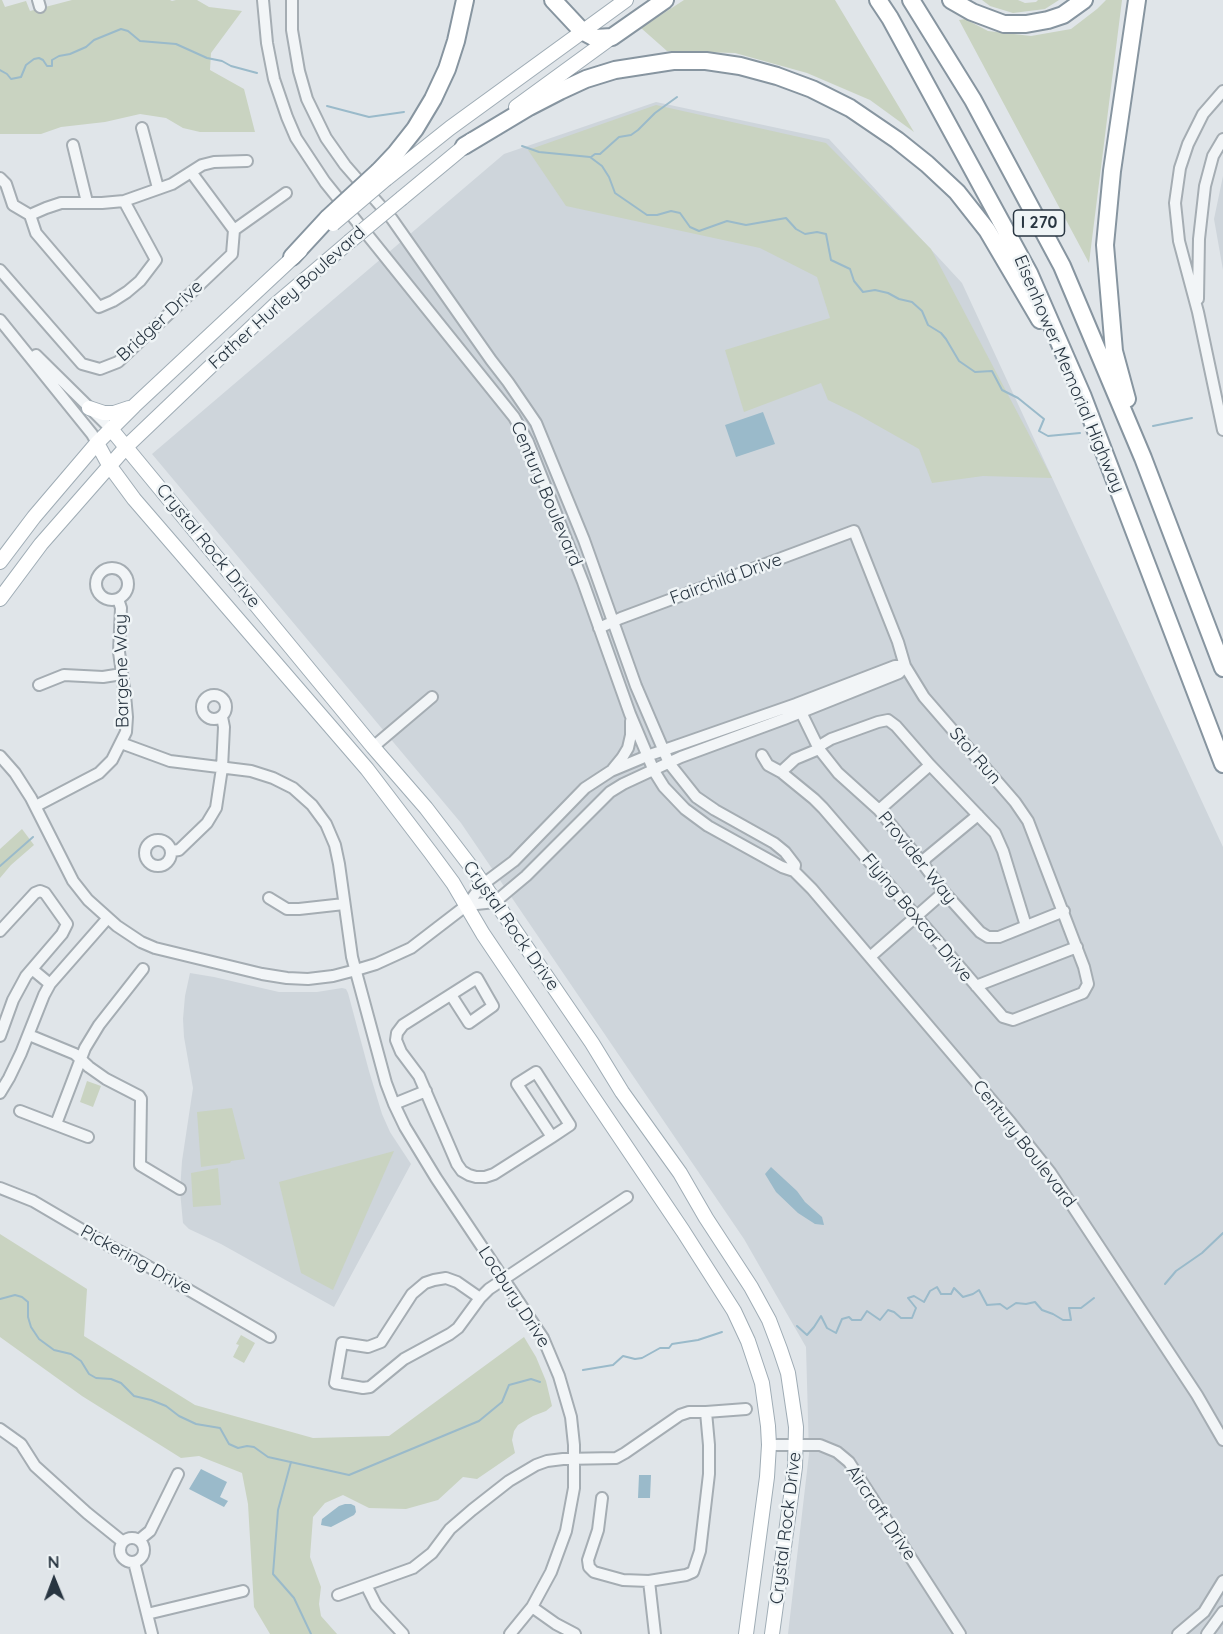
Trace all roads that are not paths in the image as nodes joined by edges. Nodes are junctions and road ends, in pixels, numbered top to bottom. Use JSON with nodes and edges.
{"nodes":[{"id":1,"x":263,"y":0,"type":"edge"},
{"id":2,"x":292,"y":0,"type":"edge"},
{"id":3,"x":465,"y":0,"type":"edge"},
{"id":4,"x":553,"y":0,"type":"edge"},
{"id":5,"x":626,"y":0,"type":"edge"},
{"id":6,"x":665,"y":0,"type":"edge"},
{"id":7,"x":878,"y":0,"type":"edge"},
{"id":8,"x":911,"y":0,"type":"edge"},
{"id":9,"x":951,"y":0,"type":"edge"},
{"id":10,"x":1084,"y":0,"type":"edge"},
{"id":11,"x":1137,"y":0,"type":"edge"},
{"id":12,"x":582,"y":31,"type":"junction"},
{"id":13,"x":612,"y":37,"type":"junction"},
{"id":14,"x":1223,"y":91,"type":"edge"},
{"id":15,"x":142,"y":128,"type":"dead end"},
{"id":16,"x":1223,"y":139,"type":"edge"},
{"id":17,"x":73,"y":146,"type":"dead end"},
{"id":18,"x":464,"y":146,"type":"junction"},
{"id":19,"x":247,"y":161,"type":"dead end"},
{"id":20,"x":191,"y":172,"type":"junction"},
{"id":21,"x":383,"y":175,"type":"junction"},
{"id":22,"x":0,"y":178,"type":"edge"},
{"id":23,"x":158,"y":188,"type":"junction"},
{"id":24,"x":286,"y":193,"type":"dead end"},
{"id":25,"x":124,"y":201,"type":"junction"},
{"id":26,"x":87,"y":202,"type":"junction"},
{"id":27,"x":30,"y":215,"type":"junction"},
{"id":28,"x":234,"y":230,"type":"junction"},
{"id":29,"x":292,"y":257,"type":"joint"},
{"id":30,"x":0,"y":270,"type":"edge"},
{"id":31,"x":1198,"y":312,"type":"junction"},
{"id":32,"x":1,"y":321,"type":"edge"},
{"id":33,"x":1083,"y":397,"type":"junction"},
{"id":34,"x":134,"y":406,"type":"junction"},
{"id":35,"x":89,"y":408,"type":"junction"},
{"id":36,"x":111,"y":429,"type":"junction"},
{"id":37,"x":1223,"y":430,"type":"edge"},
{"id":38,"x":97,"y":444,"type":"junction"},
{"id":39,"x":126,"y":446,"type":"junction"},
{"id":40,"x":1143,"y":458,"type":"junction"},
{"id":41,"x":109,"y":465,"type":"junction"},
{"id":42,"x":854,"y":531,"type":"joint"},
{"id":43,"x":0,"y":561,"type":"edge"},
{"id":44,"x":0,"y":599,"type":"edge"},
{"id":45,"x":118,"y":599,"type":"dead end"},
{"id":46,"x":613,"y":621,"type":"junction"},
{"id":47,"x":599,"y":628,"type":"junction"},
{"id":48,"x":905,"y":666,"type":"junction"},
{"id":49,"x":1223,"y":668,"type":"edge"},
{"id":50,"x":122,"y":674,"type":"junction"},
{"id":51,"x":39,"y":685,"type":"dead end"},
{"id":52,"x":432,"y":696,"type":"dead end"},
{"id":53,"x":799,"y":708,"type":"junction"},
{"id":54,"x":630,"y":714,"type":"junction"},
{"id":55,"x":222,"y":717,"type":"dead end"},
{"id":56,"x":121,"y":744,"type":"junction"},
{"id":57,"x":373,"y":747,"type":"junction"},
{"id":58,"x":819,"y":749,"type":"junction"},
{"id":59,"x":663,"y":752,"type":"junction"},
{"id":60,"x":762,"y":755,"type":"dead end"},
{"id":61,"x":0,"y":756,"type":"edge"},
{"id":62,"x":647,"y":756,"type":"junction"},
{"id":63,"x":669,"y":763,"type":"junction"},
{"id":64,"x":930,"y":765,"type":"junction"},
{"id":65,"x":1223,"y":765,"type":"edge"},
{"id":66,"x":222,"y":768,"type":"junction"},
{"id":67,"x":611,"y":771,"type":"junction"},
{"id":68,"x":654,"y":771,"type":"junction"},
{"id":69,"x":781,"y":772,"type":"junction"},
{"id":70,"x":36,"y":806,"type":"junction"},
{"id":71,"x":879,"y":810,"type":"junction"},
{"id":72,"x":978,"y":815,"type":"junction"},
{"id":73,"x":172,"y":851,"type":"dead end"},
{"id":74,"x":923,"y":864,"type":"junction"},
{"id":75,"x":794,"y":871,"type":"junction"},
{"id":76,"x":482,"y":885,"type":"junction"},
{"id":77,"x":944,"y":892,"type":"junction"},
{"id":78,"x":269,"y":898,"type":"dead end"},
{"id":79,"x":495,"y":902,"type":"junction"},
{"id":80,"x":344,"y":904,"type":"junction"},
{"id":81,"x":467,"y":905,"type":"junction"},
{"id":82,"x":1064,"y":911,"type":"junction"},
{"id":83,"x":917,"y":916,"type":"junction"},
{"id":84,"x":107,"y":919,"type":"junction"},
{"id":85,"x":1026,"y":926,"type":"junction"},
{"id":86,"x":0,"y":931,"type":"edge"},
{"id":87,"x":1077,"y":947,"type":"junction"},
{"id":88,"x":870,"y":957,"type":"junction"},
{"id":89,"x":32,"y":969,"type":"junction"},
{"id":90,"x":143,"y":969,"type":"dead end"},
{"id":91,"x":356,"y":970,"type":"junction"},
{"id":92,"x":50,"y":984,"type":"junction"},
{"id":93,"x":1088,"y":984,"type":"joint"},
{"id":94,"x":976,"y":986,"type":"junction"},
{"id":95,"x":451,"y":995,"type":"dead end"},
{"id":96,"x":29,"y":1035,"type":"junction"},
{"id":97,"x":0,"y":1036,"type":"edge"},
{"id":98,"x":80,"y":1060,"type":"junction"},
{"id":99,"x":426,"y":1091,"type":"junction"},
{"id":100,"x":0,"y":1093,"type":"edge"},
{"id":101,"x":393,"y":1104,"type":"junction"},
{"id":102,"x":20,"y":1111,"type":"dead end"},
{"id":103,"x":56,"y":1124,"type":"junction"},
{"id":104,"x":88,"y":1137,"type":"dead end"},
{"id":105,"x":552,"y":1137,"type":"junction"},
{"id":106,"x":0,"y":1188,"type":"edge"},
{"id":107,"x":180,"y":1189,"type":"dead end"},
{"id":108,"x":627,"y":1197,"type":"dead end"},
{"id":109,"x":504,"y":1279,"type":"junction"},
{"id":110,"x":480,"y":1298,"type":"junction"},
{"id":111,"x":270,"y":1337,"type":"dead end"},
{"id":112,"x":746,"y":1409,"type":"dead end"},
{"id":113,"x":706,"y":1412,"type":"junction"},
{"id":114,"x":0,"y":1429,"type":"edge"},
{"id":115,"x":1223,"y":1440,"type":"edge"},
{"id":116,"x":796,"y":1444,"type":"junction"},
{"id":117,"x":770,"y":1445,"type":"junction"},
{"id":118,"x":575,"y":1459,"type":"junction"},
{"id":119,"x":178,"y":1474,"type":"dead end"},
{"id":120,"x":602,"y":1498,"type":"dead end"},
{"id":121,"x":139,"y":1540,"type":"junction"},
{"id":122,"x":123,"y":1542,"type":"junction"},
{"id":123,"x":134,"y":1562,"type":"junction"},
{"id":124,"x":649,"y":1581,"type":"junction"},
{"id":125,"x":1223,"y":1581,"type":"edge"},
{"id":126,"x":366,"y":1585,"type":"junction"},
{"id":127,"x":243,"y":1591,"type":"dead end"},
{"id":128,"x":338,"y":1595,"type":"dead end"},
{"id":129,"x":532,"y":1607,"type":"junction"},
{"id":130,"x":1223,"y":1612,"type":"edge"},
{"id":131,"x":147,"y":1614,"type":"junction"},
{"id":132,"x":152,"y":1634,"type":"edge"},
{"id":133,"x":403,"y":1634,"type":"edge"},
{"id":134,"x":510,"y":1634,"type":"edge"},
{"id":135,"x":575,"y":1634,"type":"edge"},
{"id":136,"x":655,"y":1634,"type":"edge"},
{"id":137,"x":746,"y":1634,"type":"edge"},
{"id":138,"x":772,"y":1634,"type":"edge"},
{"id":139,"x":960,"y":1634,"type":"edge"},
{"id":140,"x":1178,"y":1634,"type":"edge"},
{"id":141,"x":1207,"y":1634,"type":"edge"}],
"edges":[{"from":1,"to":47,"type":"street","name":"Century Boulevard"},
{"from":2,"to":46,"type":"street","name":"Century Boulevard"},
{"from":3,"to":21,"type":"highway"},
{"from":4,"to":12,"type":"highway"},
{"from":5,"to":12,"type":"main road"},
{"from":6,"to":13,"type":"highway"},
{"from":7,"to":33,"type":"highway","name":"Eisenhower Memorial Highway","number":"I 270"},
{"from":8,"to":40,"type":"highway","name":"Eisenhower Memorial Highway","number":"I 270"},
{"from":9,"to":10,"type":"highway"},
{"from":11,"to":40,"type":"highway"},
{"from":12,"to":13,"type":"highway"},
{"from":12,"to":21,"type":"main road"},
{"from":13,"to":18,"type":"main road","name":"Father Hurley Boulevard"},
{"from":14,"to":31,"type":"street"},
{"from":15,"to":23,"type":"street"},
{"from":16,"to":31,"type":"street"},
{"from":17,"to":26,"type":"street"},
{"from":18,"to":33,"type":"highway"},
{"from":18,"to":39,"type":"main road","name":"Father Hurley Boulevard","bridge":true},
{"from":19,"to":20,"type":"street"},
{"from":20,"to":23,"type":"street"},
{"from":20,"to":28,"type":"street"},
{"from":21,"to":29,"type":"highway","bridge":true},
{"from":22,"to":27,"type":"street"},
{"from":23,"to":25,"type":"street"},
{"from":24,"to":28,"type":"street"},
{"from":25,"to":26,"type":"street"},
{"from":25,"to":27,"type":"street"},
{"from":26,"to":27,"type":"street"},
{"from":28,"to":30,"type":"street","name":"Bridger Drive"},
{"from":29,"to":34,"type":"main road","name":"Father Hurley Boulevard"},
{"from":31,"to":37,"type":"street"},
{"from":32,"to":35,"type":"street","name":"Crystal Rock Drive"},
{"from":32,"to":38,"type":"street","name":"Crystal Rock Drive"},
{"from":33,"to":65,"type":"highway","name":"Eisenhower Memorial Highway","number":"I 270"},
{"from":34,"to":35,"type":"main road"},
{"from":34,"to":36,"type":"main road","name":"Father Hurley Boulevard"},
{"from":35,"to":36,"type":"street","name":"Crystal Rock Drive"},
{"from":36,"to":38,"type":"main road","name":"Father Hurley Boulevard"},
{"from":36,"to":39,"type":"main road","name":"Crystal Rock Drive"},
{"from":38,"to":41,"type":"main road","name":"Crystal Rock Drive"},
{"from":38,"to":43,"type":"main road","name":"Father Hurley Boulevard"},
{"from":39,"to":41,"type":"main road","name":"Father Hurley Boulevard"},
{"from":39,"to":57,"type":"main road","name":"Crystal Rock Drive"},
{"from":40,"to":49,"type":"highway","name":"Eisenhower Memorial Highway","number":"I 270"},
{"from":41,"to":44,"type":"main road","name":"Father Hurley Boulevard"},
{"from":41,"to":81,"type":"main road","name":"Crystal Rock Drive"},
{"from":42,"to":46,"type":"street","name":"Fairchild Drive"},
{"from":42,"to":48,"type":"street","name":"Stol Run"},
{"from":45,"to":50,"type":"street","name":"Bargene Way"},
{"from":46,"to":47,"type":"street","name":"Fairchild Drive"},
{"from":46,"to":59,"type":"street","name":"Century Boulevard"},
{"from":47,"to":54,"type":"street","name":"Century Boulevard"},
{"from":48,"to":53,"type":"street"},
{"from":48,"to":82,"type":"street","name":"Stol Run"},
{"from":50,"to":51,"type":"street"},
{"from":50,"to":56,"type":"street","name":"Bargene Way"},
{"from":52,"to":57,"type":"street"},
{"from":53,"to":58,"type":"street","name":"Provider Way"},
{"from":53,"to":59,"type":"street"},
{"from":53,"to":63,"type":"street"},
{"from":54,"to":62,"type":"street","name":"Century Boulevard"},
{"from":54,"to":67,"type":"street"},
{"from":55,"to":66,"type":"street"},
{"from":56,"to":66,"type":"street","name":"Locbury Drive"},
{"from":56,"to":70,"type":"street","name":"Bargene Way"},
{"from":57,"to":76,"type":"main road","name":"Crystal Rock Drive"},
{"from":58,"to":64,"type":"street"},
{"from":58,"to":69,"type":"street"},
{"from":58,"to":71,"type":"street","name":"Provider Way"},
{"from":59,"to":62,"type":"street"},
{"from":59,"to":63,"type":"street","name":"Century Boulevard"},
{"from":60,"to":69,"type":"street","name":"Flying Boxcar Drive"},
{"from":61,"to":70,"type":"street"},
{"from":62,"to":67,"type":"street"},
{"from":62,"to":68,"type":"street","name":"Century Boulevard"},
{"from":63,"to":68,"type":"street"},
{"from":63,"to":75,"type":"street","name":"Century Boulevard"},
{"from":64,"to":71,"type":"street"},
{"from":64,"to":72,"type":"street"},
{"from":66,"to":73,"type":"street"},
{"from":66,"to":80,"type":"street","name":"Locbury Drive"},
{"from":67,"to":76,"type":"street"},
{"from":68,"to":75,"type":"street","name":"Century Boulevard"},
{"from":68,"to":79,"type":"street"},
{"from":69,"to":83,"type":"street","name":"Flying Boxcar Drive"},
{"from":70,"to":84,"type":"street"},
{"from":71,"to":74,"type":"street","name":"Provider Way"},
{"from":72,"to":74,"type":"street"},
{"from":72,"to":85,"type":"street"},
{"from":74,"to":77,"type":"street","name":"Provider Way"},
{"from":75,"to":88,"type":"street","name":"Century Boulevard"},
{"from":76,"to":79,"type":"main road","name":"Crystal Rock Drive"},
{"from":76,"to":81,"type":"street"},
{"from":77,"to":83,"type":"street"},
{"from":77,"to":85,"type":"street","name":"Provider Way"},
{"from":78,"to":80,"type":"street"},
{"from":79,"to":81,"type":"street"},
{"from":79,"to":116,"type":"main road","name":"Crystal Rock Drive"},
{"from":80,"to":91,"type":"street","name":"Locbury Drive"},
{"from":81,"to":91,"type":"street"},
{"from":81,"to":117,"type":"main road","name":"Crystal Rock Drive"},
{"from":82,"to":85,"type":"street","name":"Provider Way"},
{"from":82,"to":87,"type":"street","name":"Stol Run"},
{"from":83,"to":88,"type":"street"},
{"from":83,"to":94,"type":"street","name":"Flying Boxcar Drive"},
{"from":84,"to":91,"type":"street"},
{"from":84,"to":92,"type":"street"},
{"from":86,"to":89,"type":"street"},
{"from":87,"to":93,"type":"street","name":"Stol Run"},
{"from":87,"to":94,"type":"street"},
{"from":88,"to":115,"type":"street","name":"Century Boulevard"},
{"from":89,"to":92,"type":"street"},
{"from":89,"to":97,"type":"street"},
{"from":90,"to":98,"type":"street"},
{"from":91,"to":101,"type":"street","name":"Locbury Drive"},
{"from":92,"to":96,"type":"street"},
{"from":93,"to":94,"type":"street","name":"Flying Boxcar Drive"},
{"from":95,"to":99,"type":"street"},
{"from":96,"to":98,"type":"street"},
{"from":96,"to":100,"type":"street"},
{"from":98,"to":103,"type":"street"},
{"from":98,"to":107,"type":"street"},
{"from":99,"to":101,"type":"street"},
{"from":99,"to":105,"type":"street"},
{"from":101,"to":109,"type":"street","name":"Locbury Drive"},
{"from":102,"to":103,"type":"street"},
{"from":103,"to":104,"type":"street"},
{"from":105,"to":105,"type":"street"},
{"from":106,"to":111,"type":"street","name":"Pickering Drive"},
{"from":108,"to":109,"type":"street"},
{"from":109,"to":110,"type":"street"},
{"from":109,"to":118,"type":"street","name":"Locbury Drive"},
{"from":110,"to":110,"type":"street"},
{"from":112,"to":113,"type":"street"},
{"from":113,"to":118,"type":"street"},
{"from":113,"to":124,"type":"street"},
{"from":114,"to":122,"type":"street"},
{"from":116,"to":117,"type":"street","name":"Aircraft Drive"},
{"from":116,"to":138,"type":"main road","name":"Crystal Rock Drive"},
{"from":116,"to":139,"type":"street","name":"Aircraft Drive"},
{"from":117,"to":137,"type":"main road","name":"Crystal Rock Drive"},
{"from":118,"to":126,"type":"street"},
{"from":118,"to":129,"type":"street","name":"Locbury Drive"},
{"from":119,"to":121,"type":"street"},
{"from":120,"to":124,"type":"street"},
{"from":121,"to":122,"type":"street"},
{"from":121,"to":123,"type":"street"},
{"from":122,"to":123,"type":"street"},
{"from":123,"to":131,"type":"street"},
{"from":124,"to":136,"type":"street"},
{"from":125,"to":140,"type":"street"},
{"from":126,"to":128,"type":"street"},
{"from":126,"to":133,"type":"street"},
{"from":127,"to":131,"type":"street"},
{"from":129,"to":134,"type":"street","name":"Locbury Drive"},
{"from":129,"to":135,"type":"street"},
{"from":130,"to":141,"type":"street"},
{"from":131,"to":132,"type":"street"}]}
